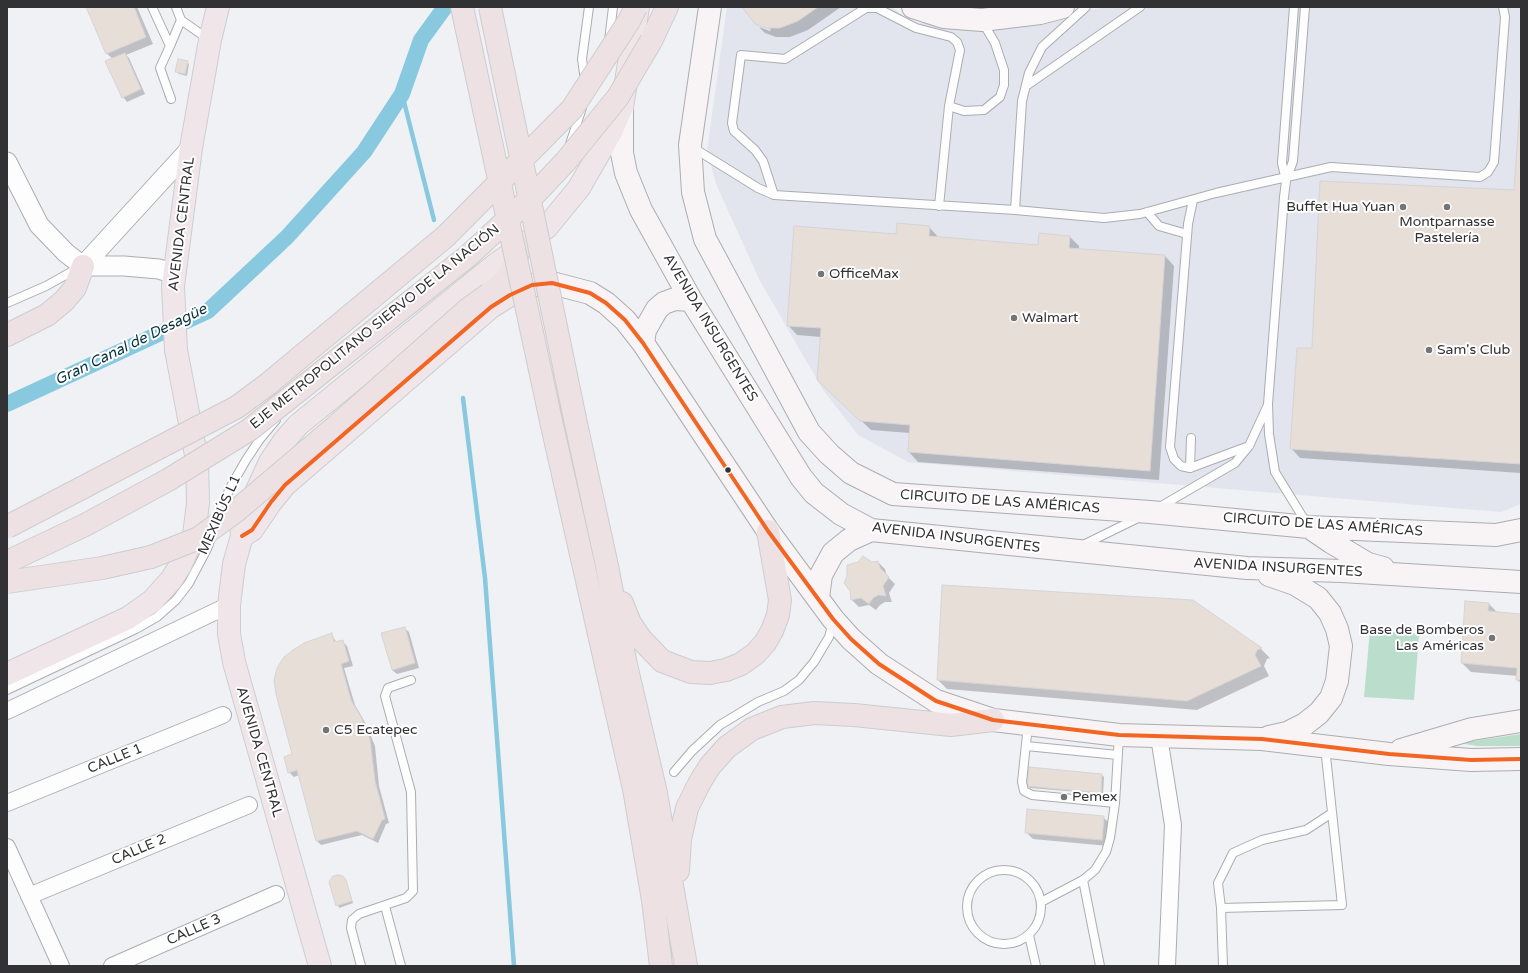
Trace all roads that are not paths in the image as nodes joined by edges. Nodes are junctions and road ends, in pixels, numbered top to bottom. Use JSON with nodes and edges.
{"nodes":[{"id":1,"x":152,"y":7,"type":"edge"},
{"id":2,"x":176,"y":7,"type":"edge"},
{"id":3,"x":218,"y":7,"type":"edge"},
{"id":4,"x":462,"y":7,"type":"edge"},
{"id":5,"x":490,"y":7,"type":"edge"},
{"id":6,"x":589,"y":7,"type":"edge"},
{"id":7,"x":613,"y":7,"type":"edge"},
{"id":8,"x":637,"y":7,"type":"edge"},
{"id":9,"x":667,"y":7,"type":"edge"},
{"id":10,"x":710,"y":7,"type":"edge"},
{"id":11,"x":913,"y":7,"type":"edge"},
{"id":12,"x":1063,"y":7,"type":"edge"},
{"id":13,"x":1086,"y":7,"type":"edge"},
{"id":14,"x":1140,"y":7,"type":"edge"},
{"id":15,"x":1294,"y":7,"type":"edge"},
{"id":16,"x":1305,"y":7,"type":"edge"},
{"id":17,"x":1503,"y":7,"type":"edge"},
{"id":18,"x":944,"y":12,"type":"edge"},
{"id":19,"x":181,"y":20,"type":"junction"},
{"id":20,"x":982,"y":20,"type":"junction"},
{"id":21,"x":210,"y":40,"type":"junction"},
{"id":22,"x":170,"y":46,"type":"junction"},
{"id":23,"x":1026,"y":86,"type":"junction"},
{"id":24,"x":588,"y":89,"type":"junction"},
{"id":25,"x":171,"y":100,"type":"dead end"},
{"id":26,"x":949,"y":106,"type":"junction"},
{"id":27,"x":622,"y":107,"type":"junction"},
{"id":28,"x":690,"y":145,"type":"junction"},
{"id":29,"x":191,"y":148,"type":"junction"},
{"id":30,"x":7,"y":162,"type":"edge"},
{"id":31,"x":1286,"y":179,"type":"junction"},
{"id":32,"x":774,"y":195,"type":"junction"},
{"id":33,"x":1193,"y":200,"type":"junction"},
{"id":34,"x":939,"y":206,"type":"junction"},
{"id":35,"x":1015,"y":210,"type":"junction"},
{"id":36,"x":1147,"y":212,"type":"junction"},
{"id":37,"x":1187,"y":234,"type":"junction"},
{"id":38,"x":512,"y":242,"type":"junction"},
{"id":39,"x":478,"y":259,"type":"dead end"},
{"id":40,"x":83,"y":266,"type":"junction"},
{"id":41,"x":507,"y":279,"type":"junction"},
{"id":42,"x":173,"y":280,"type":"junction"},
{"id":43,"x":532,"y":285,"type":"junction"},
{"id":44,"x":691,"y":300,"type":"junction"},
{"id":45,"x":7,"y":303,"type":"edge"},
{"id":46,"x":385,"y":333,"type":"dead end"},
{"id":47,"x":7,"y":336,"type":"edge"},
{"id":48,"x":643,"y":343,"type":"junction"},
{"id":49,"x":1268,"y":404,"type":"junction"},
{"id":50,"x":282,"y":415,"type":"dead end"},
{"id":51,"x":1191,"y":438,"type":"dead end"},
{"id":52,"x":1249,"y":446,"type":"junction"},
{"id":53,"x":1190,"y":468,"type":"junction"},
{"id":54,"x":1150,"y":512,"type":"junction"},
{"id":55,"x":7,"y":527,"type":"edge"},
{"id":56,"x":1309,"y":527,"type":"junction"},
{"id":57,"x":871,"y":530,"type":"junction"},
{"id":58,"x":1521,"y":530,"type":"edge"},
{"id":59,"x":768,"y":531,"type":"junction"},
{"id":60,"x":242,"y":536,"type":"junction"},
{"id":61,"x":1069,"y":551,"type":"junction"},
{"id":62,"x":7,"y":562,"type":"edge"},
{"id":63,"x":607,"y":566,"type":"junction"},
{"id":64,"x":1247,"y":568,"type":"junction"},
{"id":65,"x":1409,"y":576,"type":"junction"},
{"id":66,"x":1519,"y":581,"type":"edge"},
{"id":67,"x":7,"y":582,"type":"edge"},
{"id":68,"x":818,"y":596,"type":"junction"},
{"id":69,"x":229,"y":605,"type":"junction"},
{"id":70,"x":833,"y":619,"type":"junction"},
{"id":71,"x":7,"y":674,"type":"edge"},
{"id":72,"x":411,"y":680,"type":"dead end"},
{"id":73,"x":7,"y":690,"type":"edge"},
{"id":74,"x":7,"y":711,"type":"edge"},
{"id":75,"x":223,"y":715,"type":"dead end"},
{"id":76,"x":994,"y":720,"type":"junction"},
{"id":77,"x":1521,"y":721,"type":"edge"},
{"id":78,"x":1028,"y":724,"type":"junction"},
{"id":79,"x":1159,"y":737,"type":"junction"},
{"id":80,"x":1262,"y":739,"type":"junction"},
{"id":81,"x":1119,"y":745,"type":"junction"},
{"id":82,"x":1026,"y":746,"type":"junction"},
{"id":83,"x":1325,"y":746,"type":"junction"},
{"id":84,"x":1388,"y":754,"type":"junction"},
{"id":85,"x":1521,"y":759,"type":"edge"},
{"id":86,"x":674,"y":772,"type":"dead end"},
{"id":87,"x":7,"y":802,"type":"edge"},
{"id":88,"x":1115,"y":803,"type":"junction"},
{"id":89,"x":249,"y":805,"type":"dead end"},
{"id":90,"x":1332,"y":813,"type":"junction"},
{"id":91,"x":7,"y":846,"type":"edge"},
{"id":92,"x":1083,"y":880,"type":"junction"},
{"id":93,"x":276,"y":894,"type":"dead end"},
{"id":94,"x":29,"y":896,"type":"junction"},
{"id":95,"x":1041,"y":902,"type":"junction"},
{"id":96,"x":676,"y":904,"type":"junction"},
{"id":97,"x":384,"y":906,"type":"junction"},
{"id":98,"x":1221,"y":908,"type":"junction"},
{"id":99,"x":1029,"y":935,"type":"junction"},
{"id":100,"x":61,"y":966,"type":"edge"},
{"id":101,"x":112,"y":966,"type":"edge"},
{"id":102,"x":320,"y":966,"type":"edge"},
{"id":103,"x":362,"y":966,"type":"edge"},
{"id":104,"x":401,"y":966,"type":"edge"},
{"id":105,"x":661,"y":966,"type":"edge"},
{"id":106,"x":686,"y":966,"type":"edge"},
{"id":107,"x":1036,"y":966,"type":"edge"},
{"id":108,"x":1100,"y":966,"type":"edge"},
{"id":109,"x":1167,"y":966,"type":"edge"},
{"id":110,"x":1223,"y":966,"type":"edge"}],
"edges":[{"from":1,"to":22,"type":"lane"},
{"from":2,"to":19,"type":"lane"},
{"from":3,"to":21,"type":"highway","name":"AVENIDA CENTRAL"},
{"from":4,"to":105,"type":"highway","bridge":true},
{"from":5,"to":63,"type":"highway","bridge":true},
{"from":6,"to":24,"type":"lane"},
{"from":7,"to":24,"type":"lane"},
{"from":8,"to":27,"type":"highway","name":"AVENIDA CENTRAL"},
{"from":8,"to":55,"type":"highway","name":"EJE METROPOLITANO SIERVO DE LA NACIÓN","bridge":true},
{"from":9,"to":62,"type":"highway","name":"EJE METROPOLITANO SIERVO DE LA NACIÓN","bridge":true},
{"from":10,"to":28,"type":"main road","name":"CIRCUITO DE LAS AMÉRICAS"},
{"from":11,"to":18,"type":"main road"},
{"from":12,"to":20,"type":"main road"},
{"from":13,"to":23,"type":"lane"},
{"from":14,"to":23,"type":"lane"},
{"from":15,"to":31,"type":"lane"},
{"from":16,"to":31,"type":"lane"},
{"from":17,"to":31,"type":"lane"},
{"from":18,"to":20,"type":"main road"},
{"from":19,"to":21,"type":"lane"},
{"from":19,"to":22,"type":"lane"},
{"from":20,"to":26,"type":"lane"},
{"from":21,"to":29,"type":"highway","name":"AVENIDA CENTRAL"},
{"from":22,"to":25,"type":"lane"},
{"from":23,"to":35,"type":"lane"},
{"from":24,"to":38,"type":"lane"},
{"from":26,"to":32,"type":"lane"},
{"from":26,"to":34,"type":"lane"},
{"from":27,"to":38,"type":"highway","name":"AVENIDA CENTRAL"},
{"from":27,"to":44,"type":"main road","name":"AVENIDA INSURGENTES"},
{"from":28,"to":32,"type":"lane"},
{"from":28,"to":54,"type":"main road","name":"CIRCUITO DE LAS AMÉRICAS"},
{"from":29,"to":40,"type":"street"},
{"from":29,"to":42,"type":"highway","name":"AVENIDA CENTRAL"},
{"from":30,"to":40,"type":"street"},
{"from":31,"to":33,"type":"lane"},
{"from":31,"to":49,"type":"lane"},
{"from":32,"to":34,"type":"lane"},
{"from":33,"to":36,"type":"lane"},
{"from":33,"to":37,"type":"lane"},
{"from":34,"to":35,"type":"lane"},
{"from":35,"to":36,"type":"lane"},
{"from":36,"to":37,"type":"lane"},
{"from":37,"to":53,"type":"lane"},
{"from":38,"to":41,"type":"highway"},
{"from":38,"to":60,"type":"highway","name":"AVENIDA CENTRAL"},
{"from":39,"to":46,"type":"lane"},
{"from":40,"to":42,"type":"street"},
{"from":40,"to":45,"type":"lane"},
{"from":40,"to":47,"type":"highway"},
{"from":41,"to":43,"type":"highway"},
{"from":41,"to":67,"type":"highway","bridge":true},
{"from":42,"to":71,"type":"highway","name":"AVENIDA CENTRAL"},
{"from":43,"to":48,"type":"main road"},
{"from":43,"to":60,"type":"highway"},
{"from":44,"to":48,"type":"main road"},
{"from":44,"to":57,"type":"main road","name":"AVENIDA INSURGENTES"},
{"from":48,"to":59,"type":"main road"},
{"from":49,"to":52,"type":"lane"},
{"from":49,"to":56,"type":"lane"},
{"from":50,"to":73,"type":"lane","name":"MEXIBÚS L1"},
{"from":51,"to":53,"type":"lane"},
{"from":52,"to":53,"type":"lane"},
{"from":52,"to":54,"type":"lane"},
{"from":54,"to":56,"type":"main road","name":"CIRCUITO DE LAS AMÉRICAS"},
{"from":54,"to":61,"type":"lane"},
{"from":56,"to":58,"type":"main road","name":"CIRCUITO DE LAS AMÉRICAS"},
{"from":56,"to":65,"type":"main road"},
{"from":57,"to":61,"type":"main road","name":"AVENIDA INSURGENTES"},
{"from":57,"to":68,"type":"main road"},
{"from":59,"to":63,"type":"highway"},
{"from":59,"to":68,"type":"main road"},
{"from":60,"to":69,"type":"highway","name":"AVENIDA CENTRAL"},
{"from":61,"to":64,"type":"main road","name":"AVENIDA INSURGENTES"},
{"from":63,"to":96,"type":"highway"},
{"from":64,"to":65,"type":"main road","name":"AVENIDA INSURGENTES"},
{"from":64,"to":80,"type":"main road"},
{"from":65,"to":66,"type":"main road","name":"AVENIDA INSURGENTES"},
{"from":68,"to":70,"type":"main road"},
{"from":69,"to":74,"type":"street"},
{"from":69,"to":102,"type":"highway","name":"AVENIDA CENTRAL"},
{"from":70,"to":76,"type":"main road"},
{"from":70,"to":86,"type":"lane"},
{"from":72,"to":97,"type":"lane"},
{"from":75,"to":87,"type":"street","name":"CALLE 1"},
{"from":76,"to":78,"type":"main road"},
{"from":76,"to":96,"type":"highway"},
{"from":77,"to":84,"type":"main road"},
{"from":78,"to":81,"type":"main road"},
{"from":78,"to":82,"type":"lane"},
{"from":79,"to":80,"type":"main road"},
{"from":79,"to":81,"type":"main road"},
{"from":79,"to":109,"type":"street"},
{"from":80,"to":83,"type":"main road"},
{"from":81,"to":82,"type":"lane"},
{"from":81,"to":88,"type":"lane"},
{"from":82,"to":88,"type":"lane"},
{"from":83,"to":84,"type":"main road"},
{"from":83,"to":90,"type":"lane"},
{"from":84,"to":85,"type":"main road"},
{"from":88,"to":92,"type":"lane"},
{"from":89,"to":94,"type":"street","name":"CALLE 2"},
{"from":90,"to":98,"type":"lane"},
{"from":90,"to":98,"type":"lane"},
{"from":91,"to":94,"type":"street"},
{"from":92,"to":95,"type":"lane"},
{"from":92,"to":108,"type":"lane"},
{"from":93,"to":101,"type":"street","name":"CALLE 3"},
{"from":94,"to":100,"type":"street"},
{"from":95,"to":99,"type":"lane"},
{"from":95,"to":99,"type":"lane"},
{"from":96,"to":106,"type":"highway"},
{"from":97,"to":103,"type":"lane"},
{"from":97,"to":104,"type":"lane"},
{"from":98,"to":110,"type":"lane"},
{"from":99,"to":107,"type":"lane"}]}
